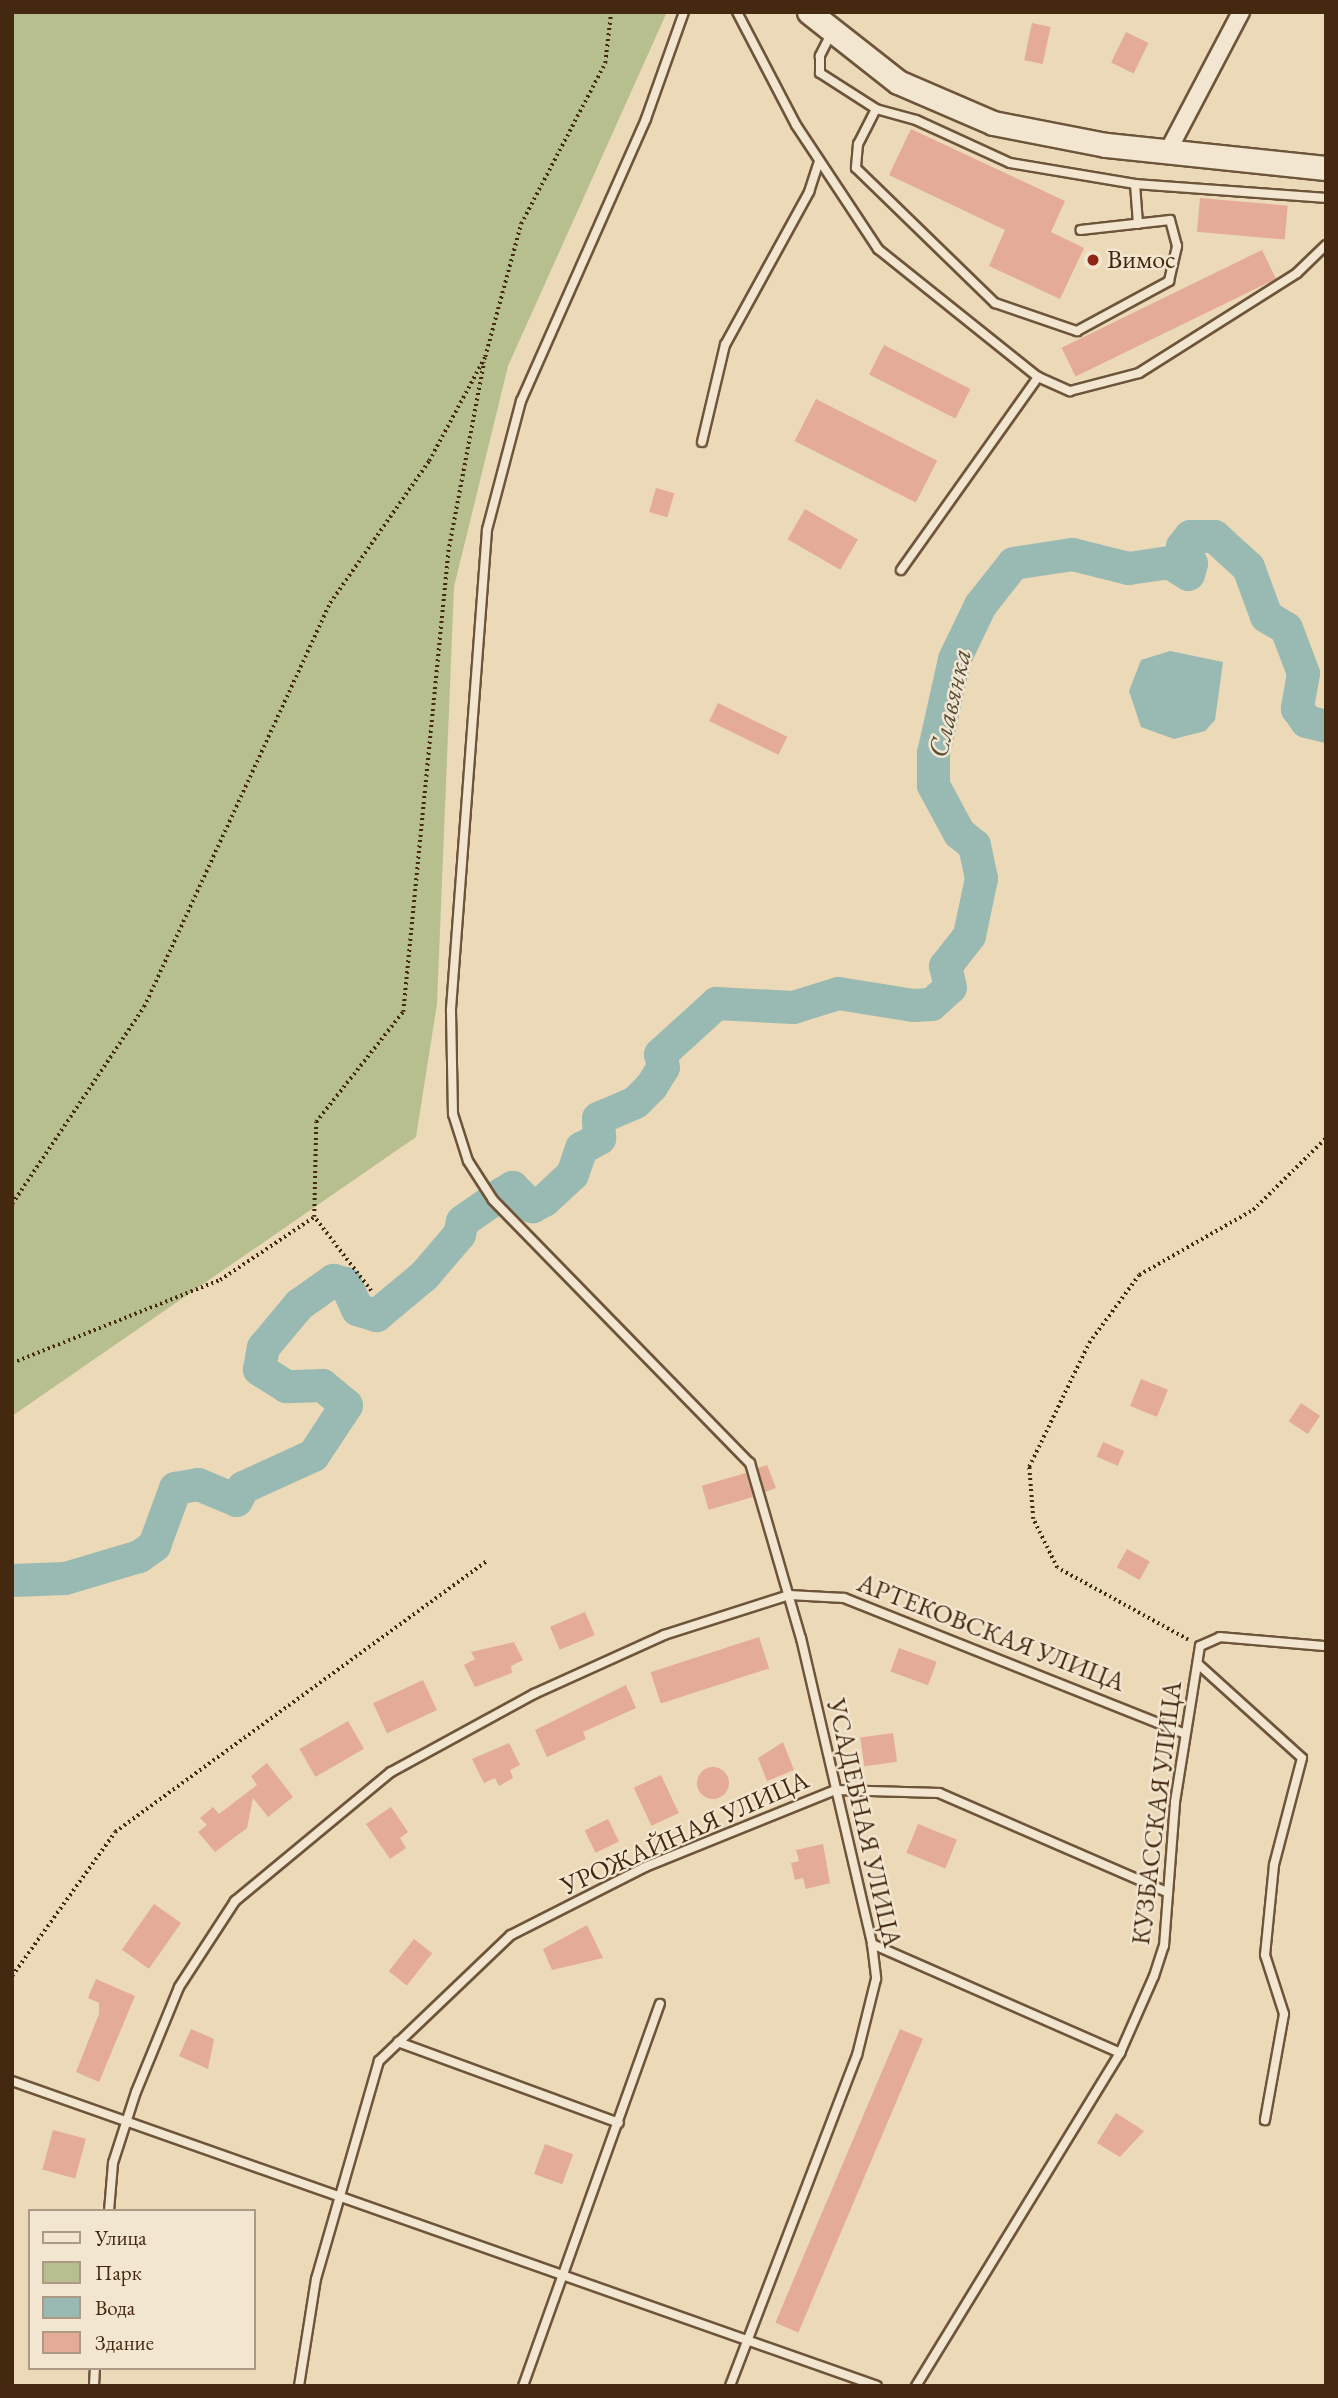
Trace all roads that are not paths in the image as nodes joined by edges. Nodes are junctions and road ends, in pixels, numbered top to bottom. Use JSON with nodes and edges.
{"nodes":[{"id":1,"x":684,"y":12,"type":"edge"},
{"id":2,"x":737,"y":12,"type":"edge"},
{"id":3,"x":809,"y":12,"type":"edge"},
{"id":4,"x":1241,"y":12,"type":"edge"},
{"id":5,"x":832,"y":32,"type":"junction"},
{"id":6,"x":876,"y":109,"type":"junction"},
{"id":7,"x":1168,"y":152,"type":"junction"},
{"id":8,"x":819,"y":161,"type":"junction"},
{"id":9,"x":1326,"y":168,"type":"edge"},
{"id":10,"x":1135,"y":184,"type":"junction"},
{"id":11,"x":1326,"y":198,"type":"edge"},
{"id":12,"x":1138,"y":224,"type":"junction"},
{"id":13,"x":1081,"y":230,"type":"dead end"},
{"id":14,"x":1326,"y":245,"type":"edge"},
{"id":15,"x":1038,"y":377,"type":"junction"},
{"id":16,"x":702,"y":442,"type":"dead end"},
{"id":17,"x":901,"y":570,"type":"dead end"},
{"id":18,"x":789,"y":1595,"type":"junction"},
{"id":19,"x":1326,"y":1646,"type":"edge"},
{"id":20,"x":1198,"y":1664,"type":"junction"},
{"id":21,"x":1185,"y":1734,"type":"junction"},
{"id":22,"x":836,"y":1790,"type":"junction"},
{"id":23,"x":1167,"y":1892,"type":"junction"},
{"id":24,"x":872,"y":1944,"type":"junction"},
{"id":25,"x":660,"y":2004,"type":"dead end"},
{"id":26,"x":398,"y":2042,"type":"junction"},
{"id":27,"x":1120,"y":2053,"type":"junction"},
{"id":28,"x":12,"y":2081,"type":"edge"},
{"id":29,"x":127,"y":2118,"type":"junction"},
{"id":30,"x":1265,"y":2120,"type":"dead end"},
{"id":31,"x":619,"y":2123,"type":"junction"},
{"id":32,"x":341,"y":2193,"type":"junction"},
{"id":33,"x":109,"y":2209,"type":"edge"},
{"id":34,"x":560,"y":2275,"type":"junction"},
{"id":35,"x":744,"y":2343,"type":"junction"},
{"id":36,"x":299,"y":2386,"type":"edge"},
{"id":37,"x":523,"y":2386,"type":"edge"},
{"id":38,"x":730,"y":2386,"type":"edge"},
{"id":39,"x":877,"y":2386,"type":"edge"},
{"id":40,"x":916,"y":2386,"type":"edge"}],
"edges":[{"from":1,"to":18,"type":"lane","name":"УСАДЕБНАЯ УЛИЦА"},
{"from":2,"to":8,"type":"lane"},
{"from":3,"to":5,"type":"main road"},
{"from":4,"to":7,"type":"street"},
{"from":5,"to":6,"type":"lane"},
{"from":5,"to":7,"type":"main road"},
{"from":6,"to":10,"type":"lane"},
{"from":6,"to":12,"type":"lane"},
{"from":7,"to":9,"type":"main road"},
{"from":8,"to":15,"type":"lane"},
{"from":8,"to":16,"type":"lane"},
{"from":10,"to":11,"type":"lane"},
{"from":10,"to":12,"type":"lane"},
{"from":12,"to":13,"type":"lane"},
{"from":14,"to":15,"type":"lane"},
{"from":15,"to":17,"type":"lane"},
{"from":18,"to":21,"type":"lane","name":"АРТЕКОВСКАЯ УЛИЦА"},
{"from":18,"to":22,"type":"lane","name":"УСАДЕБНАЯ УЛИЦА"},
{"from":18,"to":29,"type":"lane","name":"АРТЕКОВСКАЯ УЛИЦА"},
{"from":19,"to":20,"type":"lane","name":"КУЗБАССКАЯ УЛИЦА"},
{"from":20,"to":21,"type":"lane","name":"КУЗБАССКАЯ УЛИЦА"},
{"from":20,"to":30,"type":"lane"},
{"from":21,"to":23,"type":"lane","name":"КУЗБАССКАЯ УЛИЦА"},
{"from":22,"to":23,"type":"lane","name":"УРОЖАЙНАЯ УЛИЦА"},
{"from":22,"to":24,"type":"lane","name":"УСАДЕБНАЯ УЛИЦА"},
{"from":22,"to":26,"type":"lane","name":"УРОЖАЙНАЯ УЛИЦА"},
{"from":23,"to":27,"type":"lane","name":"КУЗБАССКАЯ УЛИЦА"},
{"from":24,"to":27,"type":"lane"},
{"from":24,"to":35,"type":"lane","name":"УСАДЕБНАЯ УЛИЦА"},
{"from":25,"to":31,"type":"lane"},
{"from":26,"to":31,"type":"lane"},
{"from":26,"to":32,"type":"lane","name":"УРОЖАЙНАЯ УЛИЦА"},
{"from":27,"to":40,"type":"lane","name":"КУЗБАССКАЯ УЛИЦА"},
{"from":28,"to":29,"type":"lane"},
{"from":29,"to":32,"type":"lane"},
{"from":29,"to":33,"type":"lane","name":"АРТЕКОВСКАЯ УЛИЦА"},
{"from":31,"to":34,"type":"lane"},
{"from":32,"to":34,"type":"lane"},
{"from":32,"to":36,"type":"lane","name":"УРОЖАЙНАЯ УЛИЦА"},
{"from":34,"to":35,"type":"lane"},
{"from":34,"to":37,"type":"lane"},
{"from":35,"to":38,"type":"lane","name":"УСАДЕБНАЯ УЛИЦА"},
{"from":35,"to":39,"type":"lane"}]}
